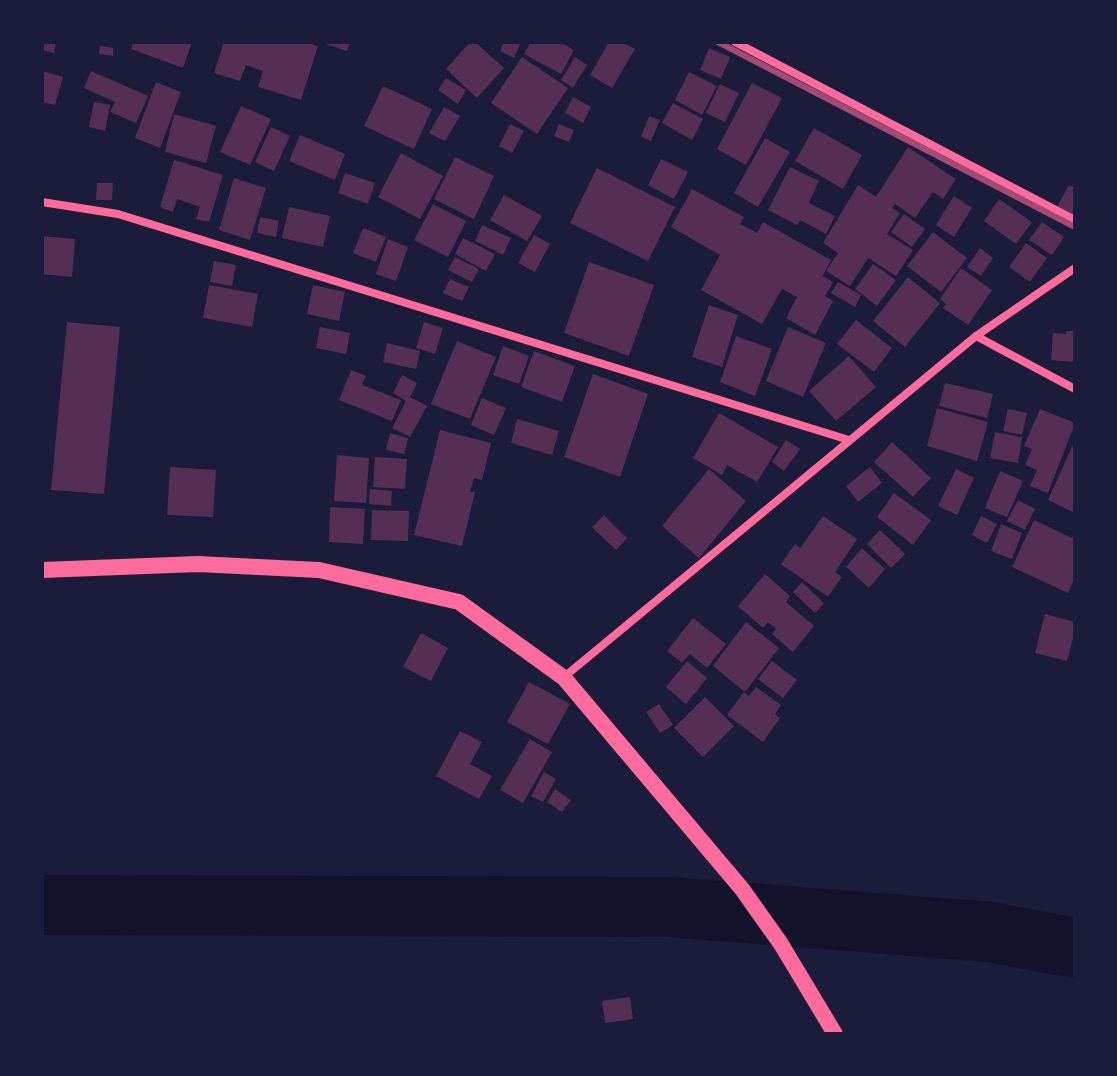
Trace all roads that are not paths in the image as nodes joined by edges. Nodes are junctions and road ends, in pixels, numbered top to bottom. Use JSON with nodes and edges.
{"nodes":[{"id":1,"x":735,"y":42,"type":"edge"},
{"id":2,"x":42,"y":202,"type":"edge"},
{"id":3,"x":1075,"y":220,"type":"edge"},
{"id":4,"x":1075,"y":268,"type":"edge"},
{"id":5,"x":976,"y":336,"type":"junction"},
{"id":6,"x":1075,"y":389,"type":"edge"},
{"id":7,"x":849,"y":440,"type":"junction"},
{"id":8,"x":42,"y":570,"type":"edge"},
{"id":9,"x":564,"y":678,"type":"junction"},
{"id":10,"x":835,"y":1034,"type":"edge"}],
"edges":[{"from":1,"to":3,"type":"street"},
{"from":2,"to":7,"type":"street"},
{"from":4,"to":5,"type":"street"},
{"from":5,"to":6,"type":"street"},
{"from":5,"to":7,"type":"street"},
{"from":7,"to":9,"type":"street"},
{"from":8,"to":9,"type":"main road"},
{"from":9,"to":10,"type":"main road"}]}
